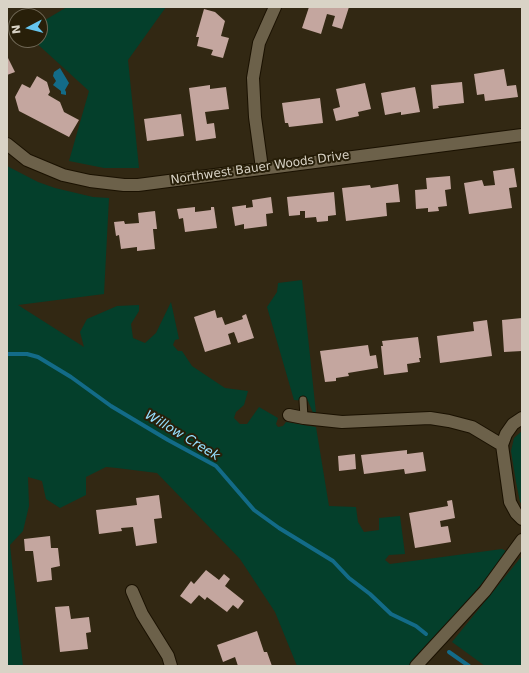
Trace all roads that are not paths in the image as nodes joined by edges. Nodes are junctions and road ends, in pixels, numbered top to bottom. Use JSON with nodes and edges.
{"nodes":[{"id":1,"x":275,"y":7,"type":"edge"},
{"id":2,"x":522,"y":135,"type":"edge"},
{"id":3,"x":7,"y":144,"type":"edge"},
{"id":4,"x":262,"y":168,"type":"junction"},
{"id":5,"x":303,"y":400,"type":"dead end"},
{"id":6,"x":289,"y":415,"type":"dead end"},
{"id":7,"x":304,"y":418,"type":"junction"},
{"id":8,"x":522,"y":418,"type":"edge"},
{"id":9,"x":502,"y":446,"type":"junction"},
{"id":10,"x":522,"y":519,"type":"edge"},
{"id":11,"x":522,"y":540,"type":"edge"},
{"id":12,"x":132,"y":591,"type":"dead end"},
{"id":13,"x":172,"y":666,"type":"edge"},
{"id":14,"x":416,"y":666,"type":"edge"}],
"edges":[{"from":1,"to":4,"type":"street"},
{"from":2,"to":4,"type":"street","name":"Northwest Bauer Woods Drive"},
{"from":3,"to":4,"type":"street","name":"Northwest Bauer Woods Drive"},
{"from":5,"to":7,"type":"lane"},
{"from":6,"to":7,"type":"street"},
{"from":7,"to":9,"type":"street"},
{"from":8,"to":9,"type":"street"},
{"from":9,"to":10,"type":"street"},
{"from":11,"to":14,"type":"street"},
{"from":12,"to":13,"type":"street"}]}
